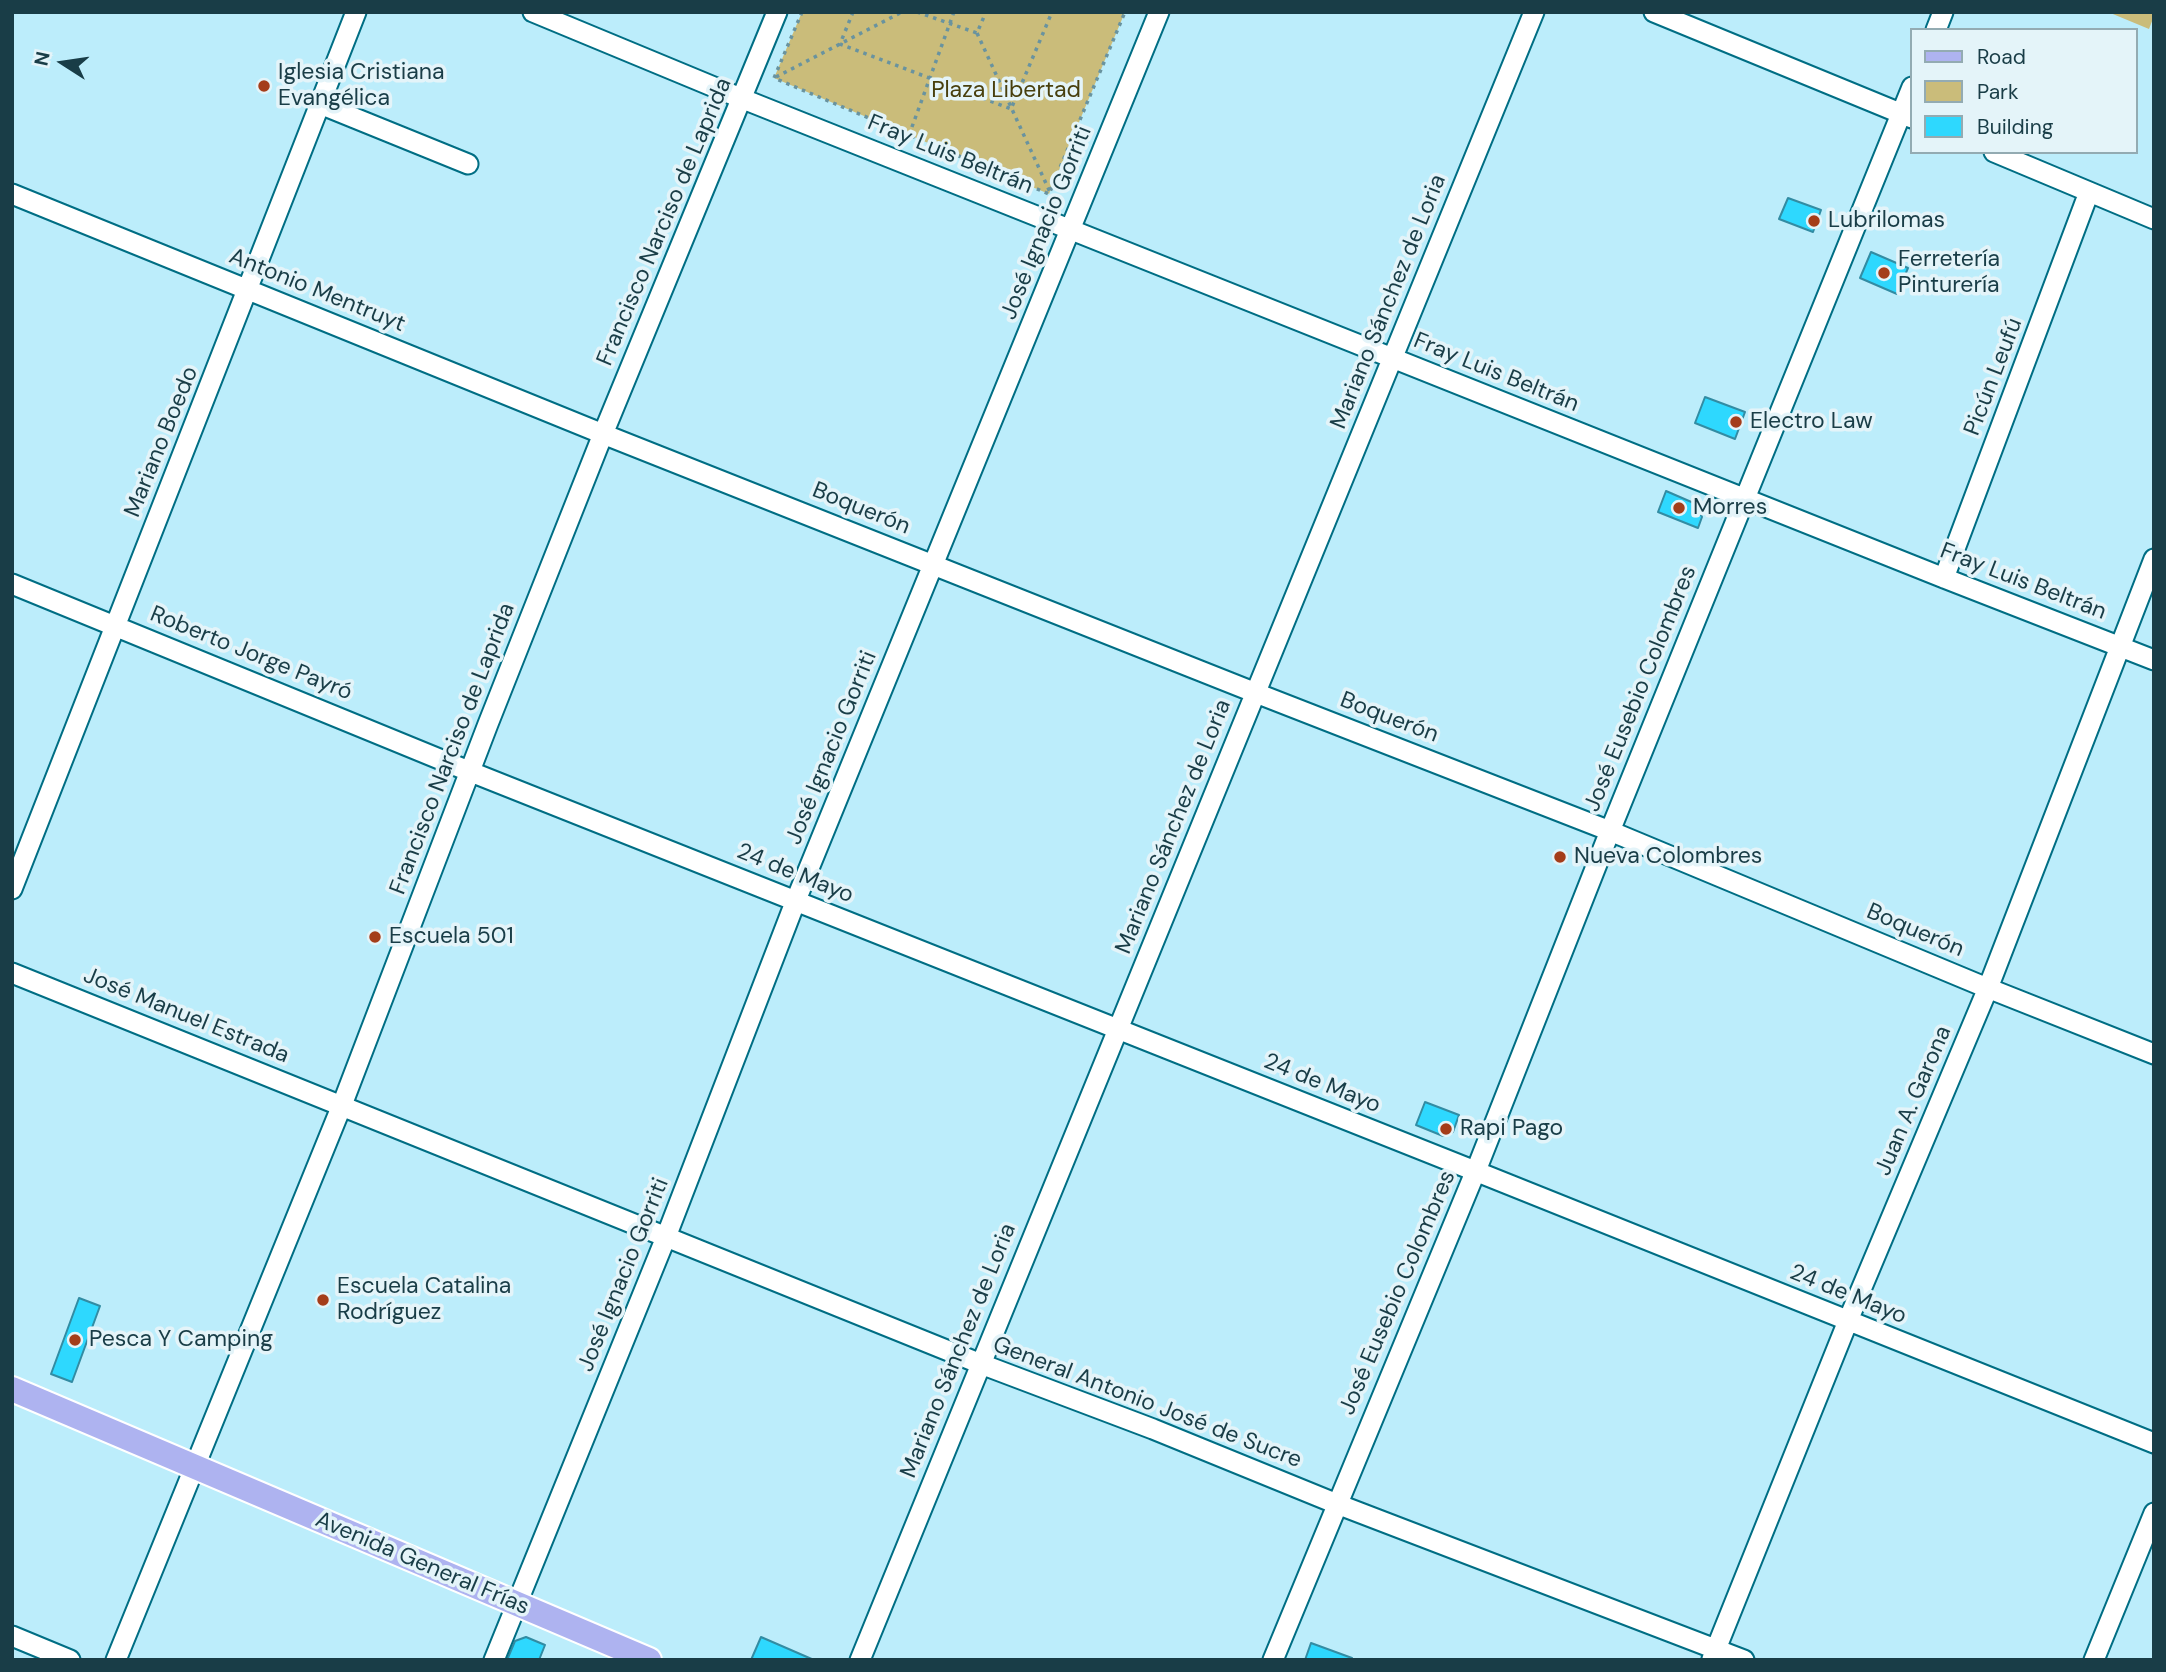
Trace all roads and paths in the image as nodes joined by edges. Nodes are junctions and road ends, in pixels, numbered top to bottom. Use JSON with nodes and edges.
{"nodes":[{"id":1,"x":356,"y":12,"type":"edge"},
{"id":2,"x":533,"y":12,"type":"edge"},
{"id":3,"x":777,"y":12,"type":"edge"},
{"id":4,"x":802,"y":12,"type":"edge"},
{"id":5,"x":853,"y":12,"type":"edge"},
{"id":6,"x":902,"y":12,"type":"edge"},
{"id":7,"x":917,"y":12,"type":"edge"},
{"id":8,"x":954,"y":12,"type":"edge"},
{"id":9,"x":986,"y":12,"type":"edge"},
{"id":10,"x":1052,"y":12,"type":"edge"},
{"id":11,"x":1125,"y":12,"type":"edge"},
{"id":12,"x":1159,"y":12,"type":"edge"},
{"id":13,"x":1534,"y":12,"type":"edge"},
{"id":14,"x":1654,"y":12,"type":"edge"},
{"id":15,"x":950,"y":23,"type":"junction"},
{"id":16,"x":977,"y":33,"type":"junction"},
{"id":17,"x":840,"y":44,"type":"junction"},
{"id":18,"x":774,"y":78,"type":"junction"},
{"id":19,"x":930,"y":78,"type":"junction"},
{"id":20,"x":743,"y":99,"type":"junction"},
{"id":21,"x":1910,"y":99,"type":"edge"},
{"id":22,"x":320,"y":104,"type":"junction"},
{"id":23,"x":1011,"y":109,"type":"junction"},
{"id":24,"x":1907,"y":116,"type":"edge"},
{"id":25,"x":909,"y":135,"type":"junction"},
{"id":26,"x":1999,"y":154,"type":"edge"},
{"id":27,"x":468,"y":164,"type":"dead end"},
{"id":28,"x":2090,"y":192,"type":"junction"},
{"id":29,"x":12,"y":194,"type":"edge"},
{"id":30,"x":1049,"y":194,"type":"junction"},
{"id":31,"x":2154,"y":219,"type":"edge"},
{"id":32,"x":1072,"y":230,"type":"junction"},
{"id":33,"x":248,"y":290,"type":"junction"},
{"id":34,"x":1392,"y":358,"type":"junction"},
{"id":35,"x":603,"y":434,"type":"junction"},
{"id":36,"x":1745,"y":497,"type":"junction"},
{"id":37,"x":2154,"y":559,"type":"edge"},
{"id":38,"x":933,"y":564,"type":"junction"},
{"id":39,"x":1944,"y":578,"type":"junction"},
{"id":40,"x":12,"y":584,"type":"edge"},
{"id":41,"x":116,"y":625,"type":"junction"},
{"id":42,"x":2119,"y":646,"type":"junction"},
{"id":43,"x":2154,"y":660,"type":"edge"},
{"id":44,"x":1256,"y":693,"type":"junction"},
{"id":45,"x":471,"y":772,"type":"junction"},
{"id":46,"x":1611,"y":831,"type":"junction"},
{"id":47,"x":12,"y":889,"type":"edge"},
{"id":48,"x":796,"y":900,"type":"junction"},
{"id":49,"x":12,"y":973,"type":"edge"},
{"id":50,"x":1988,"y":988,"type":"junction"},
{"id":51,"x":1118,"y":1029,"type":"junction"},
{"id":52,"x":2154,"y":1054,"type":"edge"},
{"id":53,"x":342,"y":1105,"type":"junction"},
{"id":54,"x":1475,"y":1171,"type":"junction"},
{"id":55,"x":666,"y":1237,"type":"junction"},
{"id":56,"x":1848,"y":1321,"type":"junction"},
{"id":57,"x":981,"y":1364,"type":"junction"},
{"id":58,"x":12,"y":1389,"type":"edge"},
{"id":59,"x":2154,"y":1443,"type":"edge"},
{"id":60,"x":194,"y":1466,"type":"junction"},
{"id":61,"x":1337,"y":1504,"type":"junction"},
{"id":62,"x":2154,"y":1513,"type":"edge"},
{"id":63,"x":517,"y":1605,"type":"junction"},
{"id":64,"x":12,"y":1636,"type":"edge"},
{"id":65,"x":1714,"y":1654,"type":"edge"},
{"id":66,"x":70,"y":1660,"type":"edge"},
{"id":67,"x":116,"y":1660,"type":"edge"},
{"id":68,"x":494,"y":1660,"type":"edge"},
{"id":69,"x":649,"y":1660,"type":"edge"},
{"id":70,"x":860,"y":1660,"type":"edge"},
{"id":71,"x":1273,"y":1660,"type":"edge"},
{"id":72,"x":1744,"y":1660,"type":"edge"},
{"id":73,"x":2094,"y":1660,"type":"edge"}],
"edges":[{"from":1,"to":22,"type":"street","name":"Mariano Boedo"},
{"from":2,"to":20,"type":"street","name":"Fray Luis Beltrán"},
{"from":3,"to":20,"type":"street","name":"Francisco Narciso de Laprida"},
{"from":4,"to":18,"type":"path"},
{"from":5,"to":17,"type":"path"},
{"from":6,"to":17,"type":"path"},
{"from":7,"to":15,"type":"path"},
{"from":8,"to":15,"type":"path"},
{"from":9,"to":16,"type":"path"},
{"from":10,"to":23,"type":"path"},
{"from":11,"to":30,"type":"path"},
{"from":12,"to":32,"type":"street","name":"José Ignacio Gorriti"},
{"from":13,"to":34,"type":"street","name":"Mariano Sánchez de Loria"},
{"from":14,"to":24,"type":"street"},
{"from":15,"to":16,"type":"path"},
{"from":15,"to":19,"type":"path"},
{"from":16,"to":23,"type":"path"},
{"from":17,"to":18,"type":"path"},
{"from":17,"to":19,"type":"path"},
{"from":18,"to":25,"type":"path"},
{"from":19,"to":23,"type":"path"},
{"from":19,"to":25,"type":"path"},
{"from":20,"to":32,"type":"street","name":"Fray Luis Beltrán"},
{"from":20,"to":35,"type":"street","name":"Francisco Narciso de Laprida"},
{"from":21,"to":24,"type":"street","name":"José Eusebio Colombres"},
{"from":22,"to":27,"type":"street"},
{"from":22,"to":33,"type":"street","name":"Mariano Boedo"},
{"from":23,"to":30,"type":"path"},
{"from":24,"to":36,"type":"street","name":"José Eusebio Colombres"},
{"from":25,"to":30,"type":"path"},
{"from":26,"to":28,"type":"street"},
{"from":28,"to":31,"type":"street"},
{"from":28,"to":39,"type":"street","name":"Picún Leufú"},
{"from":29,"to":33,"type":"street","name":"Antonio Mentruyt"},
{"from":32,"to":34,"type":"street","name":"Fray Luis Beltrán"},
{"from":32,"to":38,"type":"street","name":"José Ignacio Gorriti"},
{"from":33,"to":35,"type":"street","name":"Antonio Mentruyt"},
{"from":33,"to":41,"type":"street","name":"Mariano Boedo"},
{"from":34,"to":36,"type":"street","name":"Fray Luis Beltrán"},
{"from":34,"to":44,"type":"street","name":"Mariano Sánchez de Loria"},
{"from":35,"to":38,"type":"street","name":"Boquerón"},
{"from":35,"to":45,"type":"street","name":"Francisco Narciso de Laprida"},
{"from":36,"to":39,"type":"street","name":"Fray Luis Beltrán"},
{"from":36,"to":46,"type":"street","name":"José Eusebio Colombres"},
{"from":37,"to":42,"type":"street","name":"Juan A. Garona"},
{"from":38,"to":44,"type":"street","name":"Boquerón"},
{"from":38,"to":48,"type":"street","name":"José Ignacio Gorriti"},
{"from":39,"to":42,"type":"street","name":"Fray Luis Beltrán"},
{"from":40,"to":41,"type":"street","name":"Roberto Jorge Payró"},
{"from":41,"to":45,"type":"street","name":"Roberto Jorge Payró"},
{"from":41,"to":47,"type":"street","name":"Mariano Boedo"},
{"from":42,"to":43,"type":"street","name":"Fray Luis Beltrán"},
{"from":42,"to":50,"type":"street","name":"Juan A. Garona"},
{"from":44,"to":46,"type":"street","name":"Boquerón"},
{"from":44,"to":51,"type":"street","name":"Mariano Sánchez de Loria"},
{"from":45,"to":48,"type":"street","name":"24 de Mayo"},
{"from":45,"to":53,"type":"street","name":"Francisco Narciso de Laprida"},
{"from":46,"to":50,"type":"street","name":"Boquerón"},
{"from":46,"to":54,"type":"street","name":"José Eusebio Colombres"},
{"from":48,"to":51,"type":"street","name":"24 de Mayo"},
{"from":48,"to":55,"type":"street","name":"José Ignacio Gorriti"},
{"from":49,"to":53,"type":"street","name":"José Manuel Estrada"},
{"from":50,"to":52,"type":"street","name":"Boquerón"},
{"from":50,"to":56,"type":"street","name":"Juan A. Garona"},
{"from":51,"to":54,"type":"street","name":"24 de Mayo"},
{"from":51,"to":57,"type":"street","name":"Mariano Sánchez de Loria"},
{"from":53,"to":55,"type":"street","name":"General Antonio José de Sucre"},
{"from":53,"to":60,"type":"street","name":"Francisco Narciso de Laprida"},
{"from":54,"to":56,"type":"street","name":"24 de Mayo"},
{"from":54,"to":61,"type":"street","name":"José Eusebio Colombres"},
{"from":55,"to":57,"type":"street","name":"General Antonio José de Sucre"},
{"from":55,"to":63,"type":"street","name":"José Ignacio Gorriti"},
{"from":56,"to":59,"type":"street","name":"24 de Mayo"},
{"from":56,"to":65,"type":"street","name":"Juan A. Garona"},
{"from":57,"to":61,"type":"street","name":"General Antonio José de Sucre"},
{"from":57,"to":70,"type":"street","name":"Mariano Sánchez de Loria"},
{"from":58,"to":60,"type":"main road","name":"Avenida General Frías"},
{"from":60,"to":63,"type":"main road","name":"Avenida General Frías"},
{"from":60,"to":67,"type":"street","name":"Francisco Narciso de Laprida"},
{"from":61,"to":65,"type":"street","name":"General Antonio José de Sucre"},
{"from":61,"to":71,"type":"street","name":"José Eusebio Colombres"},
{"from":62,"to":73,"type":"street"},
{"from":63,"to":68,"type":"street","name":"José Ignacio Gorriti"},
{"from":63,"to":69,"type":"main road","name":"Avenida General Frías"},
{"from":64,"to":66,"type":"street"},
{"from":65,"to":72,"type":"street","name":"General Antonio José de Sucre"}]}
